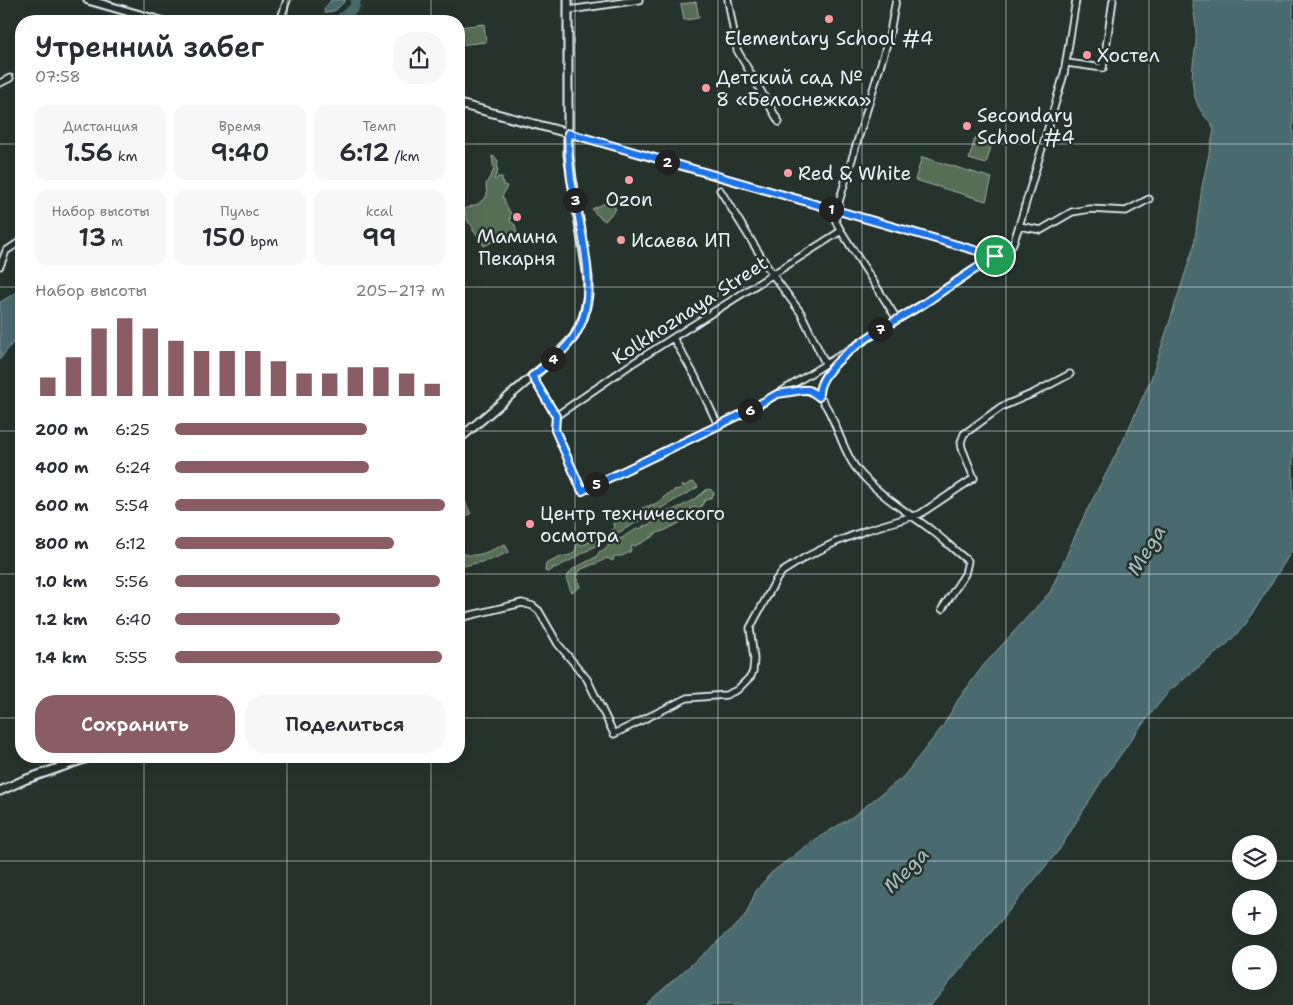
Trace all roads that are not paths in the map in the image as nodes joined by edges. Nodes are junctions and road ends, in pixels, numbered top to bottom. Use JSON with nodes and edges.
{"nodes":[{"id":1,"x":88,"y":0,"type":"edge"},
{"id":2,"x":287,"y":0,"type":"edge"},
{"id":3,"x":568,"y":0,"type":"edge"},
{"id":4,"x":639,"y":0,"type":"edge"},
{"id":5,"x":728,"y":0,"type":"edge"},
{"id":6,"x":896,"y":0,"type":"edge"},
{"id":7,"x":1076,"y":0,"type":"edge"},
{"id":8,"x":1113,"y":0,"type":"edge"},
{"id":9,"x":569,"y":10,"type":"junction"},
{"id":10,"x":140,"y":15,"type":"edge"},
{"id":11,"x":282,"y":15,"type":"edge"},
{"id":12,"x":1067,"y":63,"type":"junction"},
{"id":13,"x":10,"y":78,"type":"dead end"},
{"id":14,"x":0,"y":83,"type":"edge"},
{"id":15,"x":465,"y":106,"type":"edge"},
{"id":16,"x":779,"y":122,"type":"dead end"},
{"id":17,"x":568,"y":133,"type":"junction"},
{"id":18,"x":720,"y":190,"type":"dead end"},
{"id":19,"x":1149,"y":199,"type":"dead end"},
{"id":20,"x":836,"y":211,"type":"junction"},
{"id":21,"x":1019,"y":226,"type":"junction"},
{"id":22,"x":841,"y":231,"type":"junction"},
{"id":23,"x":15,"y":245,"type":"edge"},
{"id":24,"x":995,"y":256,"type":"junction"},
{"id":25,"x":0,"y":266,"type":"edge"},
{"id":26,"x":772,"y":274,"type":"junction"},
{"id":27,"x":897,"y":319,"type":"junction"},
{"id":28,"x":673,"y":338,"type":"junction"},
{"id":29,"x":858,"y":343,"type":"junction"},
{"id":30,"x":825,"y":364,"type":"junction"},
{"id":31,"x":1070,"y":374,"type":"dead end"},
{"id":32,"x":532,"y":376,"type":"junction"},
{"id":33,"x":777,"y":394,"type":"junction"},
{"id":34,"x":819,"y":397,"type":"junction"},
{"id":35,"x":556,"y":416,"type":"junction"},
{"id":36,"x":718,"y":425,"type":"junction"},
{"id":37,"x":465,"y":434,"type":"edge"},
{"id":38,"x":912,"y":517,"type":"junction"},
{"id":39,"x":942,"y":609,"type":"dead end"},
{"id":40,"x":465,"y":617,"type":"edge"},
{"id":41,"x":73,"y":763,"type":"edge"},
{"id":42,"x":0,"y":791,"type":"edge"}],
"edges":[{"from":1,"to":10,"type":"street"},
{"from":2,"to":11,"type":"street"},
{"from":3,"to":9,"type":"street"},
{"from":4,"to":9,"type":"street"},
{"from":5,"to":16,"type":"street"},
{"from":6,"to":20,"type":"street"},
{"from":7,"to":12,"type":"street"},
{"from":8,"to":12,"type":"street"},
{"from":9,"to":17,"type":"street"},
{"from":12,"to":21,"type":"street"},
{"from":13,"to":14,"type":"street"},
{"from":15,"to":17,"type":"street"},
{"from":17,"to":20,"type":"street"},
{"from":17,"to":32,"type":"street"},
{"from":18,"to":26,"type":"street"},
{"from":19,"to":21,"type":"street"},
{"from":20,"to":22,"type":"street"},
{"from":20,"to":24,"type":"street"},
{"from":21,"to":24,"type":"street"},
{"from":22,"to":26,"type":"street","name":"Kolkhoznaya Street"},
{"from":22,"to":27,"type":"street"},
{"from":23,"to":25,"type":"street"},
{"from":24,"to":27,"type":"street"},
{"from":26,"to":28,"type":"street","name":"Kolkhoznaya Street"},
{"from":26,"to":30,"type":"street"},
{"from":27,"to":29,"type":"street"},
{"from":28,"to":35,"type":"street","name":"Kolkhoznaya Street"},
{"from":28,"to":36,"type":"street"},
{"from":29,"to":30,"type":"street"},
{"from":29,"to":34,"type":"street"},
{"from":30,"to":33,"type":"street"},
{"from":31,"to":38,"type":"street"},
{"from":32,"to":35,"type":"street"},
{"from":32,"to":37,"type":"street"},
{"from":33,"to":34,"type":"street"},
{"from":33,"to":36,"type":"street"},
{"from":34,"to":38,"type":"street"},
{"from":35,"to":36,"type":"street"},
{"from":38,"to":39,"type":"street"},
{"from":38,"to":40,"type":"street"},
{"from":41,"to":42,"type":"street"}]}
